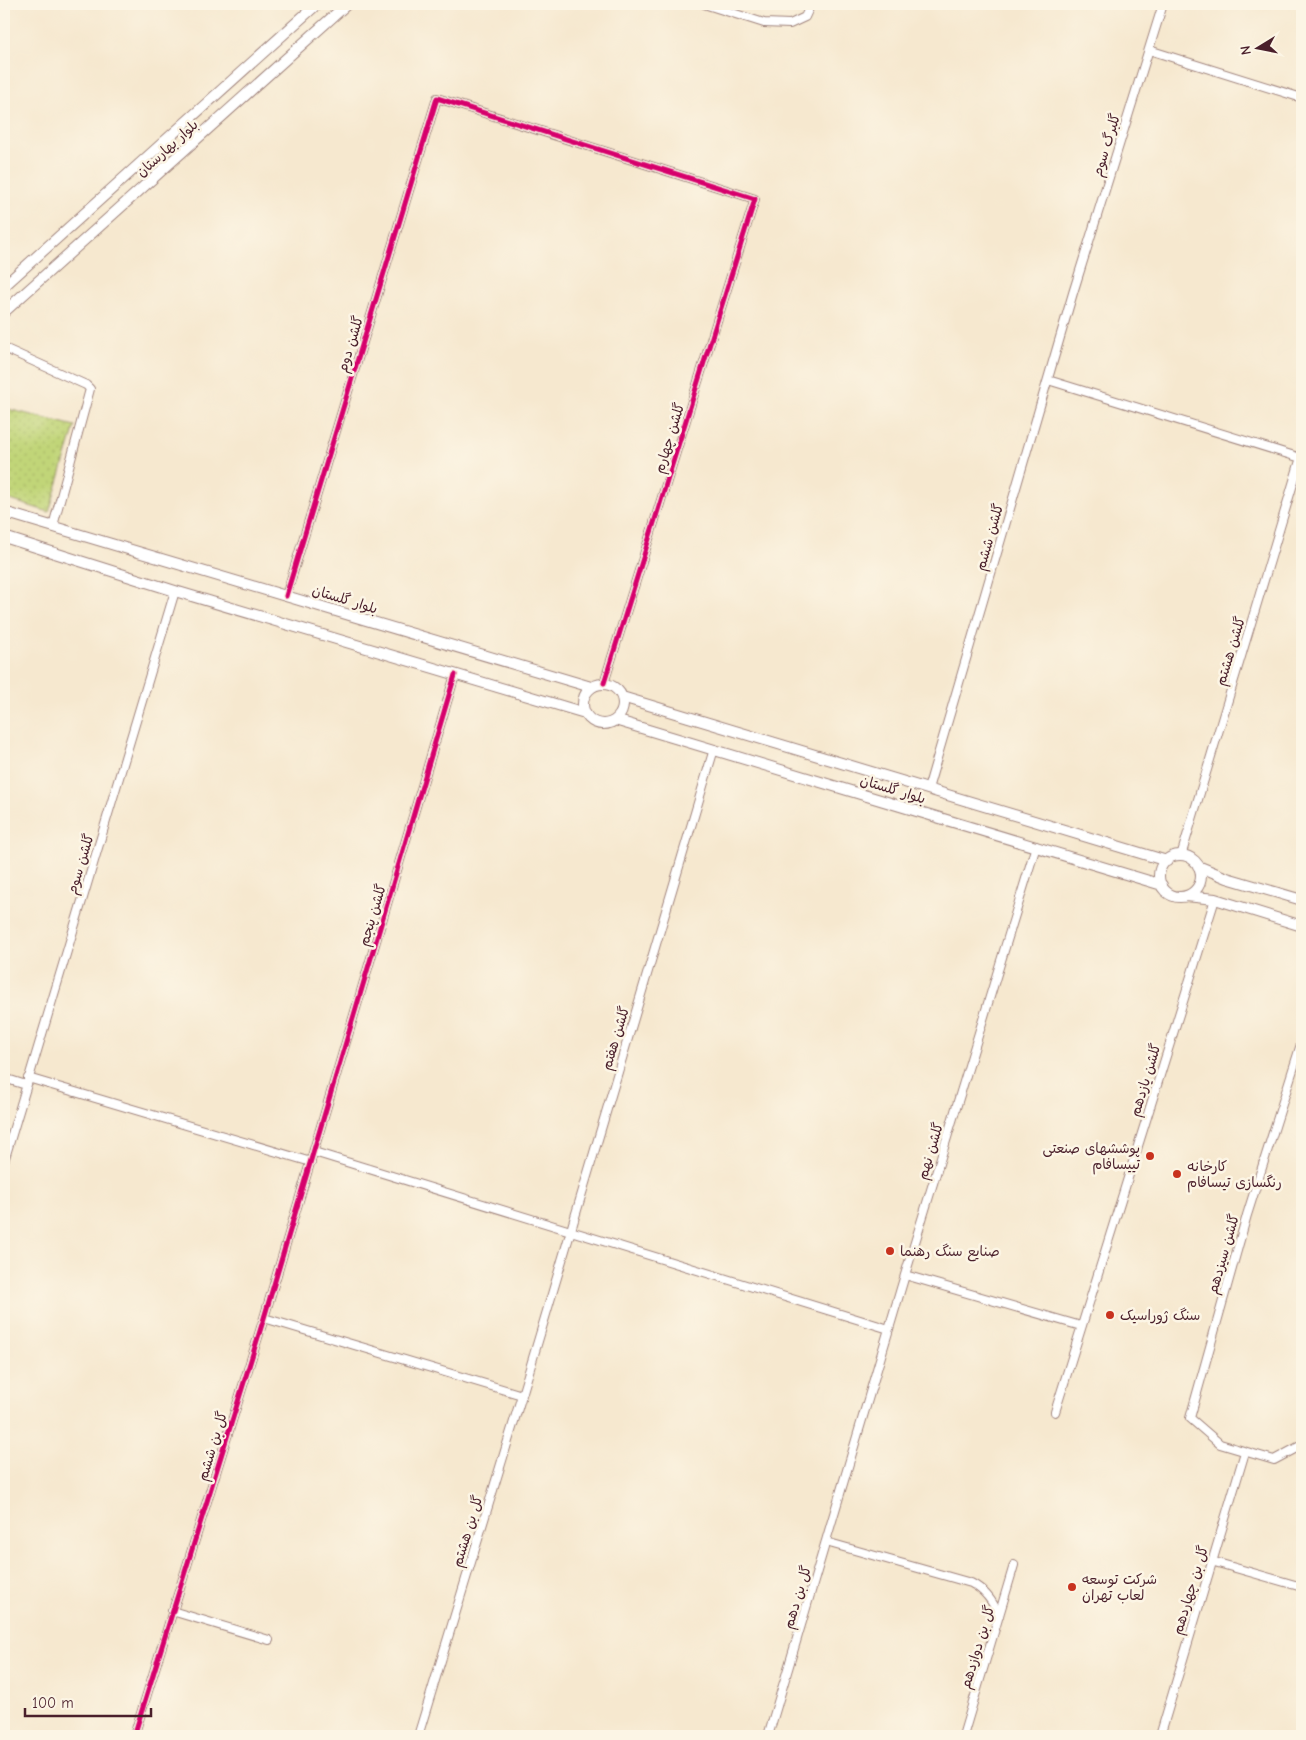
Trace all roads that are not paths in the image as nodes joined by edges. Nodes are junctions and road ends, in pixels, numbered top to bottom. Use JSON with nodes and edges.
{"nodes":[{"id":1,"x":317,"y":4,"type":"edge"},
{"id":2,"x":348,"y":4,"type":"edge"},
{"id":3,"x":704,"y":4,"type":"edge"},
{"id":4,"x":811,"y":4,"type":"edge"},
{"id":5,"x":1163,"y":4,"type":"edge"},
{"id":6,"x":1149,"y":50,"type":"junction"},
{"id":7,"x":1302,"y":98,"type":"edge"},
{"id":8,"x":755,"y":199,"type":"joint"},
{"id":9,"x":4,"y":286,"type":"edge"},
{"id":10,"x":1073,"y":293,"type":"joint"},
{"id":11,"x":4,"y":312,"type":"edge"},
{"id":12,"x":4,"y":348,"type":"edge"},
{"id":13,"x":1048,"y":380,"type":"junction"},
{"id":14,"x":1302,"y":456,"type":"edge"},
{"id":15,"x":4,"y":512,"type":"edge"},
{"id":16,"x":53,"y":526,"type":"junction"},
{"id":17,"x":4,"y":537,"type":"edge"},
{"id":18,"x":175,"y":591,"type":"junction"},
{"id":19,"x":286,"y":596,"type":"junction"},
{"id":20,"x":455,"y":675,"type":"junction"},
{"id":21,"x":604,"y":683,"type":"junction"},
{"id":22,"x":591,"y":687,"type":"junction"},
{"id":23,"x":622,"y":697,"type":"junction"},
{"id":24,"x":585,"y":713,"type":"junction"},
{"id":25,"x":615,"y":720,"type":"junction"},
{"id":26,"x":714,"y":749,"type":"junction"},
{"id":27,"x":928,"y":788,"type":"junction"},
{"id":28,"x":1036,"y":846,"type":"junction"},
{"id":29,"x":1181,"y":856,"type":"junction"},
{"id":30,"x":1167,"y":860,"type":"junction"},
{"id":31,"x":1198,"y":866,"type":"junction"},
{"id":32,"x":1162,"y":885,"type":"junction"},
{"id":33,"x":1186,"y":896,"type":"junction"},
{"id":34,"x":1215,"y":899,"type":"junction"},
{"id":35,"x":1302,"y":900,"type":"edge"},
{"id":36,"x":1302,"y":926,"type":"edge"},
{"id":37,"x":1302,"y":1041,"type":"edge"},
{"id":38,"x":4,"y":1078,"type":"edge"},
{"id":39,"x":27,"y":1082,"type":"junction"},
{"id":40,"x":314,"y":1152,"type":"junction"},
{"id":41,"x":4,"y":1161,"type":"edge"},
{"id":42,"x":311,"y":1162,"type":"junction"},
{"id":43,"x":571,"y":1230,"type":"junction"},
{"id":44,"x":905,"y":1275,"type":"junction"},
{"id":45,"x":264,"y":1318,"type":"junction"},
{"id":46,"x":1082,"y":1326,"type":"junction"},
{"id":47,"x":889,"y":1329,"type":"junction"},
{"id":48,"x":540,"y":1333,"type":"joint"},
{"id":49,"x":522,"y":1395,"type":"junction"},
{"id":50,"x":1055,"y":1412,"type":"dead end"},
{"id":51,"x":1302,"y":1446,"type":"edge"},
{"id":52,"x":1246,"y":1452,"type":"junction"},
{"id":53,"x":850,"y":1464,"type":"joint"},
{"id":54,"x":826,"y":1542,"type":"junction"},
{"id":55,"x":1212,"y":1561,"type":"junction"},
{"id":56,"x":1014,"y":1564,"type":"dead end"},
{"id":57,"x":1302,"y":1587,"type":"edge"},
{"id":58,"x":172,"y":1611,"type":"junction"},
{"id":59,"x":999,"y":1616,"type":"junction"},
{"id":60,"x":269,"y":1640,"type":"dead end"},
{"id":61,"x":134,"y":1736,"type":"edge"},
{"id":62,"x":418,"y":1736,"type":"edge"},
{"id":63,"x":768,"y":1736,"type":"edge"},
{"id":64,"x":963,"y":1736,"type":"edge"},
{"id":65,"x":1160,"y":1736,"type":"edge"}],
"edges":[{"from":1,"to":9,"type":"street","name":"بلوار بهارستان"},
{"from":2,"to":11,"type":"street","name":"بلوار بهارستان"},
{"from":3,"to":4,"type":"street"},
{"from":5,"to":6,"type":"street","name":"گلبرگ سوم"},
{"from":6,"to":7,"type":"street"},
{"from":6,"to":10,"type":"street","name":"گلبرگ سوم"},
{"from":8,"to":19,"type":"street","name":"گلشن دوم"},
{"from":8,"to":21,"type":"street","name":"گلشن چهارم"},
{"from":10,"to":13,"type":"street","name":"گلشن ششم"},
{"from":12,"to":16,"type":"street"},
{"from":13,"to":14,"type":"street"},
{"from":13,"to":27,"type":"street","name":"گلشن ششم"},
{"from":14,"to":29,"type":"street","name":"گلشن هشتم"},
{"from":15,"to":16,"type":"street","name":"بلوار گلستان"},
{"from":16,"to":19,"type":"street","name":"بلوار گلستان"},
{"from":17,"to":18,"type":"street"},
{"from":18,"to":20,"type":"street"},
{"from":18,"to":39,"type":"street","name":"گلشن سوم"},
{"from":19,"to":22,"type":"street","name":"بلوار گلستان"},
{"from":20,"to":24,"type":"street"},
{"from":20,"to":40,"type":"street","name":"گلشن پنجم"},
{"from":21,"to":22,"type":"street"},
{"from":21,"to":23,"type":"street"},
{"from":22,"to":24,"type":"street"},
{"from":23,"to":25,"type":"street"},
{"from":23,"to":27,"type":"street","name":"بلوار گلستان"},
{"from":24,"to":25,"type":"street"},
{"from":25,"to":26,"type":"street","name":"بلوار گلستان"},
{"from":26,"to":28,"type":"street","name":"بلوار گلستان"},
{"from":26,"to":43,"type":"street","name":"گلشن هفتم"},
{"from":27,"to":30,"type":"street","name":"بلوار گلستان"},
{"from":28,"to":32,"type":"street","name":"بلوار گلستان"},
{"from":28,"to":44,"type":"street","name":"گلشن نهم"},
{"from":29,"to":30,"type":"street"},
{"from":29,"to":31,"type":"street"},
{"from":30,"to":32,"type":"street"},
{"from":31,"to":33,"type":"street"},
{"from":31,"to":35,"type":"street"},
{"from":32,"to":33,"type":"street"},
{"from":33,"to":34,"type":"street"},
{"from":34,"to":36,"type":"street"},
{"from":34,"to":46,"type":"street","name":"گلشن یازدهم"},
{"from":37,"to":52,"type":"street","name":"گلشن سیزدهم"},
{"from":38,"to":39,"type":"street"},
{"from":39,"to":41,"type":"street","name":"گلشن سوم"},
{"from":39,"to":42,"type":"street"},
{"from":40,"to":42,"type":"street","name":"گلشن پنجم"},
{"from":40,"to":43,"type":"street"},
{"from":42,"to":45,"type":"street","name":"گل بن ششم"},
{"from":43,"to":47,"type":"street"},
{"from":43,"to":48,"type":"street","name":"گلشن هفتم"},
{"from":44,"to":46,"type":"street"},
{"from":44,"to":47,"type":"street","name":"گلشن نهم"},
{"from":45,"to":49,"type":"street"},
{"from":45,"to":58,"type":"street","name":"گل بن ششم"},
{"from":46,"to":50,"type":"street","name":"گلشن یازدهم"},
{"from":47,"to":53,"type":"street","name":"گلشن نهم"},
{"from":48,"to":49,"type":"street","name":"گل بن هشتم"},
{"from":49,"to":62,"type":"street","name":"گل بن هشتم"},
{"from":51,"to":52,"type":"street"},
{"from":52,"to":55,"type":"street","name":"گل بن چهاردهم"},
{"from":53,"to":54,"type":"street","name":"گل بن دهم"},
{"from":54,"to":59,"type":"street"},
{"from":54,"to":63,"type":"street","name":"گل بن دهم"},
{"from":55,"to":57,"type":"street"},
{"from":55,"to":65,"type":"street","name":"گل بن چهاردهم"},
{"from":56,"to":59,"type":"street","name":"گل بن دوازدهم"},
{"from":58,"to":60,"type":"street"},
{"from":58,"to":61,"type":"street","name":"گل بن ششم"},
{"from":59,"to":64,"type":"street","name":"گل بن دوازدهم"}]}
